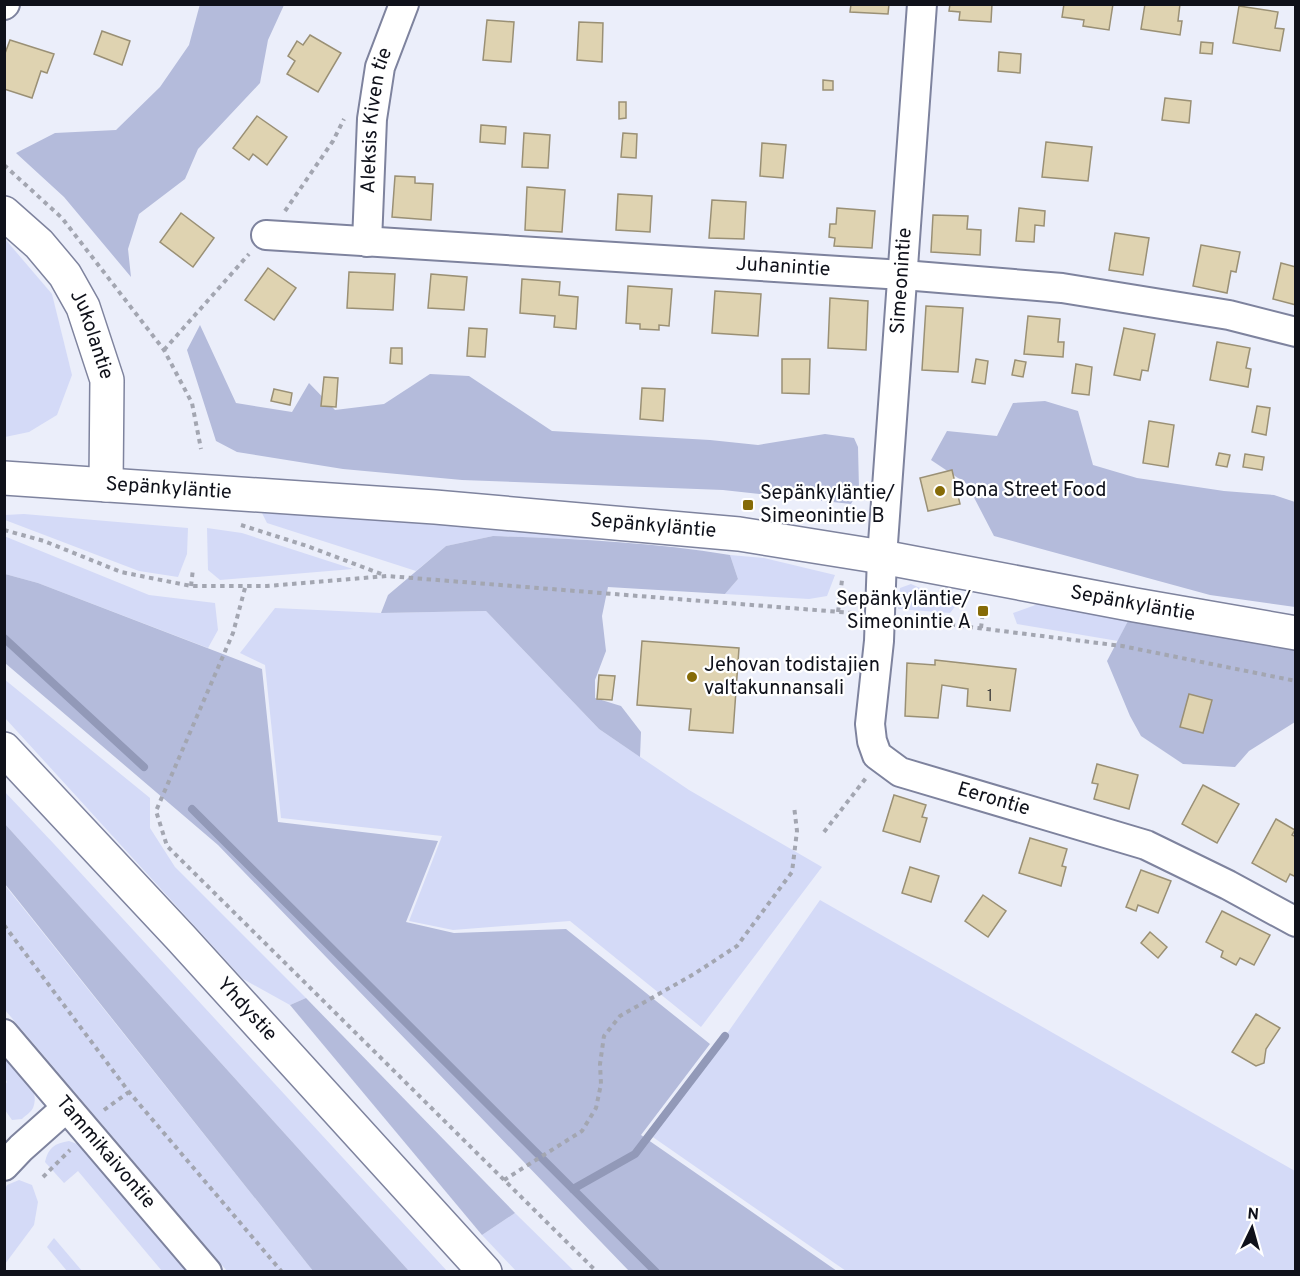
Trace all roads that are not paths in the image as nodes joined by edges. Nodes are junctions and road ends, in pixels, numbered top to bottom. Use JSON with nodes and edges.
{"nodes":[{"id":1,"x":404,"y":4,"type":"edge"},
{"id":2,"x":922,"y":4,"type":"edge"},
{"id":3,"x":4,"y":213,"type":"edge"},
{"id":4,"x":266,"y":235,"type":"road end"},
{"id":5,"x":367,"y":242,"type":"junction"},
{"id":6,"x":903,"y":275,"type":"junction"},
{"id":7,"x":1296,"y":332,"type":"edge"},
{"id":8,"x":4,"y":478,"type":"edge"},
{"id":9,"x":106,"y":485,"type":"junction"},
{"id":10,"x":882,"y":557,"type":"junction"},
{"id":11,"x":1296,"y":633,"type":"edge"},
{"id":12,"x":4,"y":749,"type":"edge"},
{"id":13,"x":1296,"y":922,"type":"edge"},
{"id":14,"x":4,"y":1034,"type":"edge"},
{"id":15,"x":66,"y":1108,"type":"junction"},
{"id":16,"x":4,"y":1166,"type":"edge"},
{"id":17,"x":207,"y":1272,"type":"edge"},
{"id":18,"x":485,"y":1272,"type":"edge"}],
"edges":[{"from":1,"to":5,"type":"street","name":"Aleksis Kiven tie"},
{"from":2,"to":6,"type":"street","name":"Simeonintie"},
{"from":3,"to":9,"type":"main road","name":"Jukolantie"},
{"from":4,"to":5,"type":"street","name":"Juhanintie"},
{"from":5,"to":6,"type":"street","name":"Juhanintie"},
{"from":6,"to":7,"type":"street","name":"Juhanintie"},
{"from":6,"to":10,"type":"street","name":"Simeonintie"},
{"from":8,"to":9,"type":"main road","name":"Sepänkyläntie"},
{"from":9,"to":10,"type":"main road","name":"Sepänkyläntie"},
{"from":10,"to":11,"type":"main road","name":"Sepänkyläntie"},
{"from":10,"to":13,"type":"street","name":"Eerontie"},
{"from":12,"to":18,"type":"main road","name":"Yhdystie"},
{"from":14,"to":15,"type":"street","name":"Tammikaivontie"},
{"from":15,"to":16,"type":"street"},
{"from":15,"to":17,"type":"street","name":"Tammikaivontie"}]}
